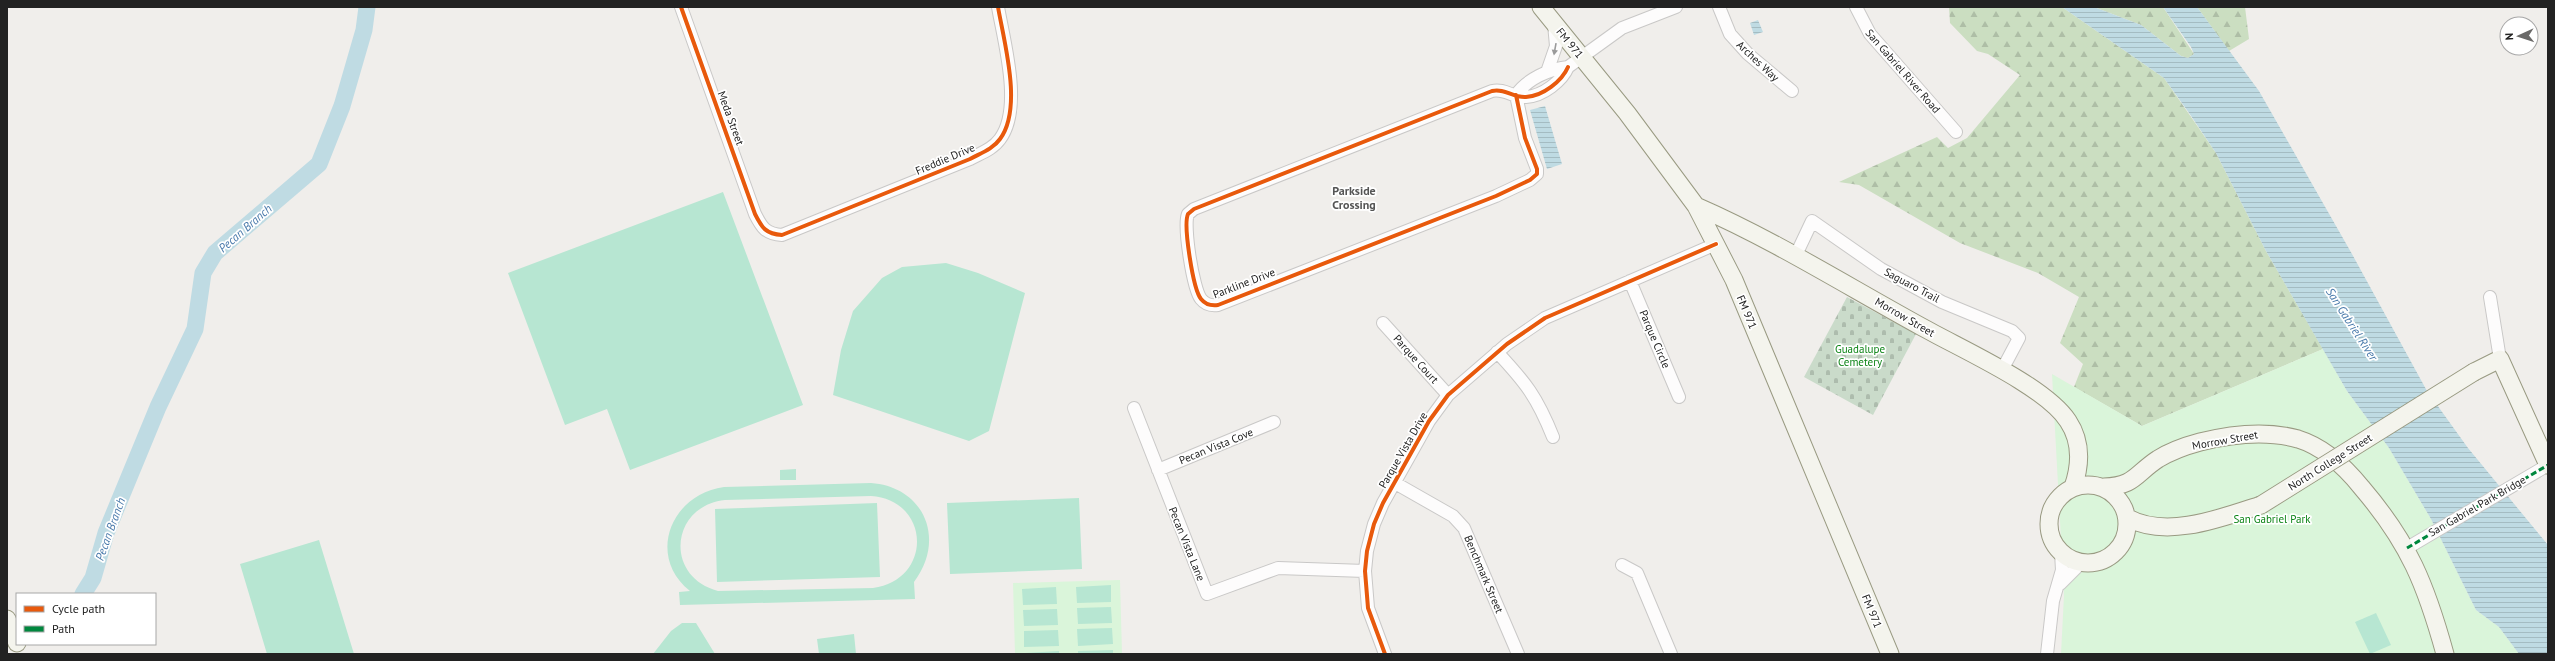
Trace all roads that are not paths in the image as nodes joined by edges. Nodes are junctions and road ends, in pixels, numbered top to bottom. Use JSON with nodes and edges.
{"nodes":[{"id":1,"x":681,"y":7,"type":"edge"},
{"id":2,"x":998,"y":7,"type":"edge"},
{"id":3,"x":1541,"y":7,"type":"edge"},
{"id":4,"x":1676,"y":7,"type":"edge"},
{"id":5,"x":1719,"y":7,"type":"edge"},
{"id":6,"x":1856,"y":7,"type":"edge"},
{"id":7,"x":1554,"y":24,"type":"junction"},
{"id":8,"x":1575,"y":62,"type":"junction"},
{"id":9,"x":1547,"y":72,"type":"junction"},
{"id":10,"x":1792,"y":91,"type":"dead end"},
{"id":11,"x":1516,"y":95,"type":"junction"},
{"id":12,"x":1956,"y":132,"type":"dead end"},
{"id":13,"x":1696,"y":206,"type":"junction"},
{"id":14,"x":768,"y":233,"type":"joint"},
{"id":15,"x":1716,"y":244,"type":"junction"},
{"id":16,"x":1795,"y":256,"type":"junction"},
{"id":17,"x":1630,"y":281,"type":"junction"},
{"id":18,"x":2490,"y":297,"type":"dead end"},
{"id":19,"x":1383,"y":323,"type":"dead end"},
{"id":20,"x":1497,"y":352,"type":"junction"},
{"id":21,"x":2500,"y":359,"type":"junction"},
{"id":22,"x":2002,"y":370,"type":"junction"},
{"id":23,"x":1448,"y":396,"type":"junction"},
{"id":24,"x":1679,"y":397,"type":"dead end"},
{"id":25,"x":1134,"y":408,"type":"dead end"},
{"id":26,"x":1274,"y":422,"type":"dead end"},
{"id":27,"x":1553,"y":437,"type":"dead end"},
{"id":28,"x":2080,"y":461,"type":"junction"},
{"id":29,"x":2548,"y":465,"type":"edge"},
{"id":30,"x":1158,"y":470,"type":"junction"},
{"id":31,"x":1395,"y":483,"type":"junction"},
{"id":32,"x":2127,"y":484,"type":"junction"},
{"id":33,"x":2100,"y":486,"type":"junction"},
{"id":34,"x":2073,"y":487,"type":"junction"},
{"id":35,"x":2125,"y":511,"type":"junction"},
{"id":36,"x":2146,"y":526,"type":"junction"},
{"id":37,"x":2126,"y":537,"type":"junction"},
{"id":38,"x":2406,"y":548,"type":"junction"},
{"id":39,"x":2061,"y":552,"type":"junction"},
{"id":40,"x":2081,"y":563,"type":"junction"},
{"id":41,"x":1622,"y":565,"type":"dead end"},
{"id":42,"x":1365,"y":570,"type":"junction"},
{"id":43,"x":2060,"y":584,"type":"junction"},
{"id":44,"x":7,"y":619,"type":"edge"},
{"id":45,"x":16,"y":642,"type":"edge"},
{"id":46,"x":18,"y":645,"type":"edge"},
{"id":47,"x":22,"y":654,"type":"edge"},
{"id":48,"x":1385,"y":654,"type":"edge"},
{"id":49,"x":1518,"y":654,"type":"edge"},
{"id":50,"x":1672,"y":654,"type":"edge"},
{"id":51,"x":1890,"y":654,"type":"edge"},
{"id":52,"x":2047,"y":654,"type":"edge"},
{"id":53,"x":2445,"y":654,"type":"edge"}],
"edges":[{"from":1,"to":14,"type":"street","name":"Meda Street"},
{"from":2,"to":14,"type":"street","name":"Freddie Drive"},
{"from":3,"to":7,"type":"street","name":"FM 971","number":"FM 971"},
{"from":4,"to":8,"type":"street"},
{"from":5,"to":10,"type":"street","name":"Arches Way"},
{"from":6,"to":12,"type":"street","name":"San Gabriel River Road"},
{"from":7,"to":8,"type":"street","name":"FM 971","number":"FM 971"},
{"from":7,"to":9,"type":"street","one_way":true},
{"from":8,"to":9,"type":"street"},
{"from":8,"to":11,"type":"street","name":"Parkline Drive"},
{"from":8,"to":13,"type":"street","name":"FM 971","number":"FM 971"},
{"from":9,"to":11,"type":"street"},
{"from":11,"to":11,"type":"street","name":"Parkline Drive"},
{"from":13,"to":15,"type":"street","name":"FM 971","number":"FM 971"},
{"from":13,"to":16,"type":"street","name":"Morrow Street"},
{"from":15,"to":17,"type":"street","name":"Parque Vista Drive"},
{"from":15,"to":51,"type":"street","name":"FM 971","number":"FM 971"},
{"from":16,"to":22,"type":"street","name":"Morrow Street"},
{"from":16,"to":22,"type":"street","name":"Saguaro Trail"},
{"from":17,"to":20,"type":"street","name":"Parque Vista Drive"},
{"from":17,"to":24,"type":"street","name":"Parque Circle"},
{"from":18,"to":21,"type":"street"},
{"from":19,"to":23,"type":"street","name":"Parque Court"},
{"from":20,"to":23,"type":"street","name":"Parque Vista Drive"},
{"from":20,"to":27,"type":"street"},
{"from":21,"to":29,"type":"street"},
{"from":21,"to":36,"type":"street","name":"North College Street","bridge":true},
{"from":22,"to":28,"type":"street","name":"Morrow Street"},
{"from":23,"to":31,"type":"street","name":"Parque Vista Drive"},
{"from":25,"to":30,"type":"street","name":"Pecan Vista Lane"},
{"from":26,"to":30,"type":"street","name":"Pecan Vista Cove"},
{"from":28,"to":33,"type":"street","name":"Morrow Street"},
{"from":28,"to":34,"type":"street","name":"Morrow Street"},
{"from":29,"to":38,"type":"street","name":"San Gabriel Park Bridge"},
{"from":30,"to":42,"type":"street","name":"Pecan Vista Lane"},
{"from":31,"to":42,"type":"street","name":"Parque Vista Drive"},
{"from":31,"to":49,"type":"street","name":"Benchmark Street"},
{"from":32,"to":33,"type":"street"},
{"from":32,"to":35,"type":"street"},
{"from":32,"to":38,"type":"street","name":"Morrow Street"},
{"from":33,"to":34,"type":"street"},
{"from":33,"to":35,"type":"street"},
{"from":34,"to":39,"type":"street"},
{"from":35,"to":36,"type":"street","name":"North College Street"},
{"from":35,"to":37,"type":"street"},
{"from":36,"to":37,"type":"street","name":"North College Street"},
{"from":37,"to":40,"type":"street"},
{"from":38,"to":53,"type":"street","name":"Morrow Street"},
{"from":39,"to":40,"type":"street"},
{"from":39,"to":43,"type":"street"},
{"from":40,"to":43,"type":"street"},
{"from":41,"to":50,"type":"street"},
{"from":42,"to":48,"type":"street","name":"Parque Vista Drive"},
{"from":43,"to":52,"type":"street"},
{"from":44,"to":45,"type":"street"},
{"from":46,"to":47,"type":"street"}]}
